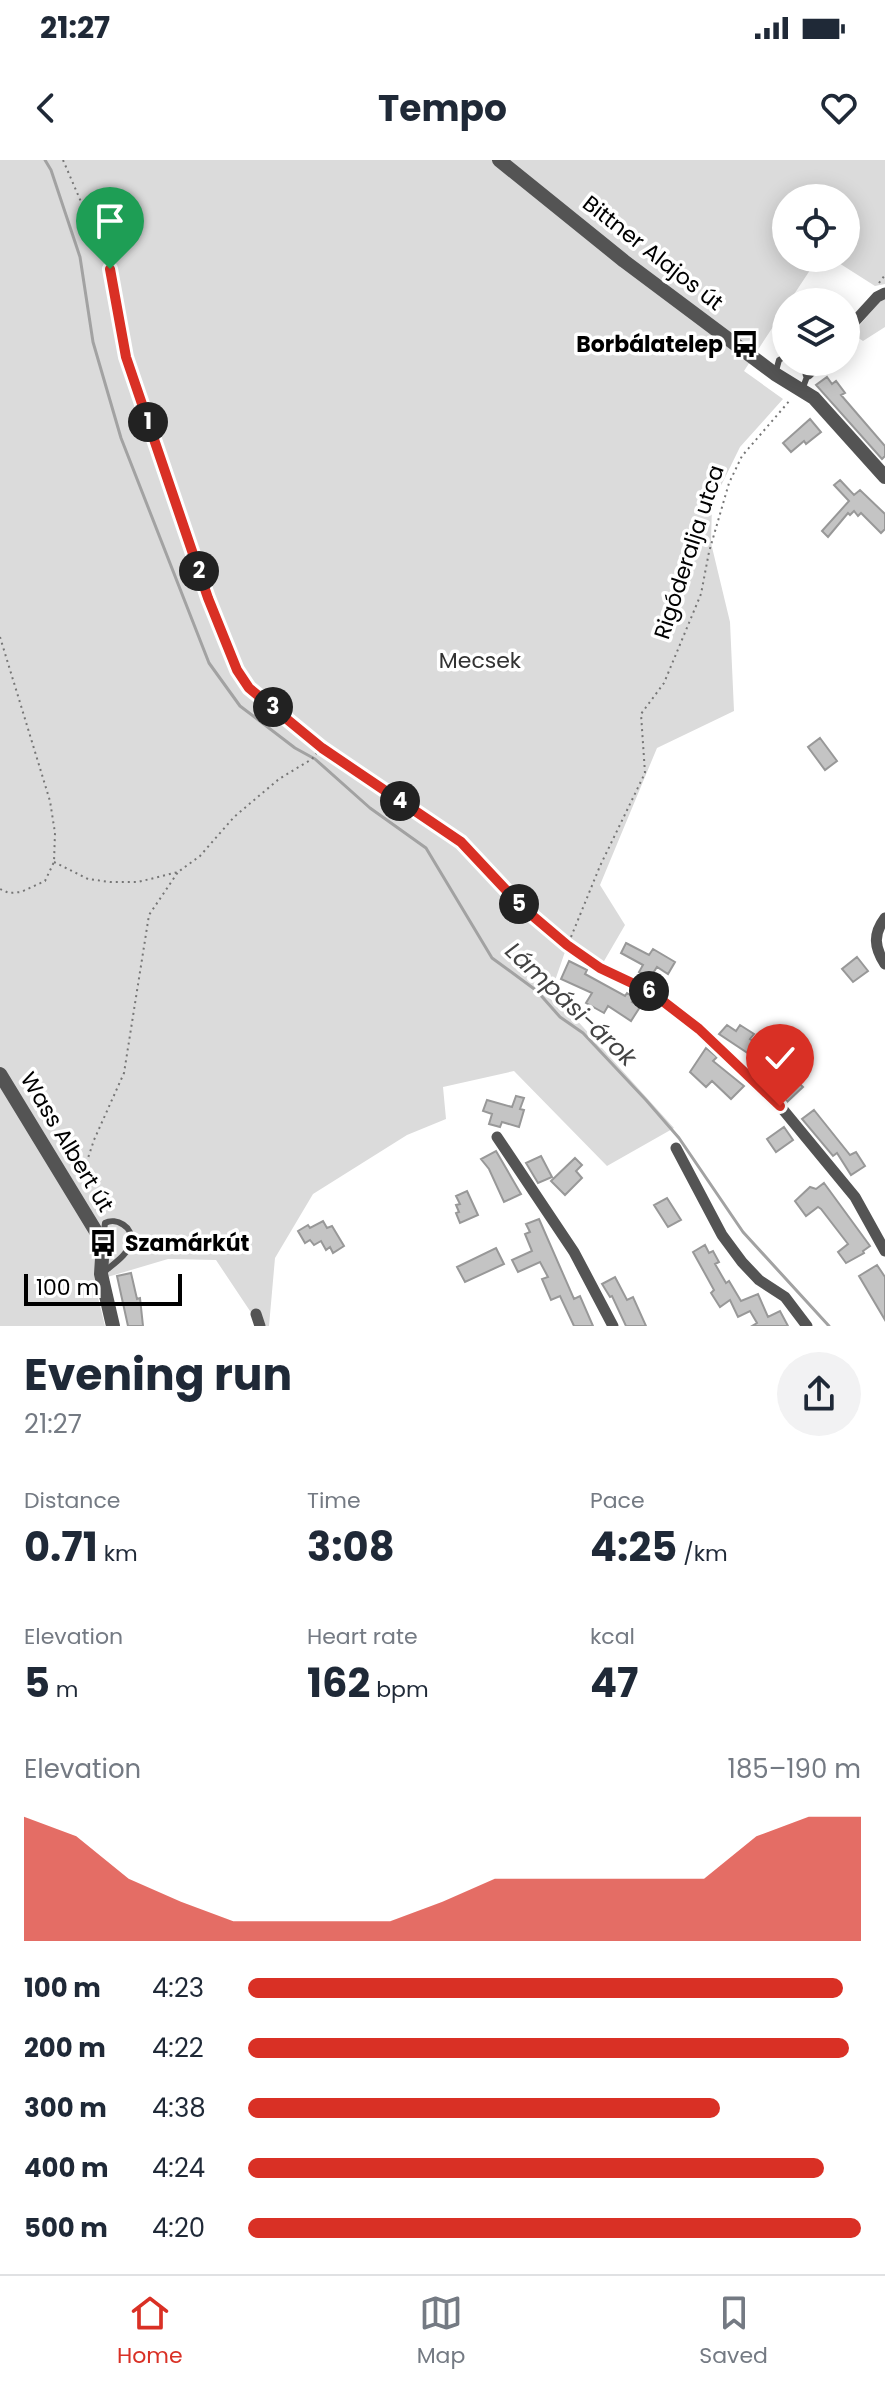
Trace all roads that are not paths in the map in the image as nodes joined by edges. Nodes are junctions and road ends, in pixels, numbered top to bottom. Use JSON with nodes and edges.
{"nodes":[{"id":1,"x":499,"y":160,"type":"edge"},
{"id":2,"x":885,"y":293,"type":"edge"},
{"id":3,"x":860,"y":316,"type":"edge"},
{"id":4,"x":772,"y":372,"type":"edge"},
{"id":5,"x":778,"y":376,"type":"edge"},
{"id":6,"x":804,"y":376,"type":"edge"},
{"id":7,"x":800,"y":389,"type":"junction"},
{"id":8,"x":885,"y":477,"type":"edge"},
{"id":9,"x":885,"y":918,"type":"edge"},
{"id":10,"x":567,"y":945,"type":"road end"},
{"id":11,"x":885,"y":964,"type":"edge"},
{"id":12,"x":0,"y":1074,"type":"edge"},
{"id":13,"x":497,"y":1137,"type":"dead end"},
{"id":14,"x":676,"y":1148,"type":"dead end"},
{"id":15,"x":103,"y":1243,"type":"junction"},
{"id":16,"x":885,"y":1251,"type":"edge"},
{"id":17,"x":101,"y":1274,"type":"junction"},
{"id":18,"x":113,"y":1326,"type":"edge"},
{"id":19,"x":613,"y":1326,"type":"edge"},
{"id":20,"x":807,"y":1326,"type":"edge"}],
"edges":[{"from":1,"to":4,"type":"street","name":"Bittner Alajos út"},
{"from":2,"to":3,"type":"street"},
{"from":5,"to":7,"type":"street","name":"Bittner Alajos út"},
{"from":6,"to":7,"type":"lane"},
{"from":7,"to":8,"type":"street","name":"Bittner Alajos út"},
{"from":9,"to":11,"type":"street"},
{"from":10,"to":16,"type":"street"},
{"from":12,"to":15,"type":"street","name":"Wass Albert út"},
{"from":13,"to":19,"type":"street"},
{"from":14,"to":20,"type":"street"},
{"from":15,"to":17,"type":"street","name":"Wass Albert út"},
{"from":15,"to":17,"type":"lane"},
{"from":17,"to":18,"type":"street","name":"Wass Albert út"}]}
